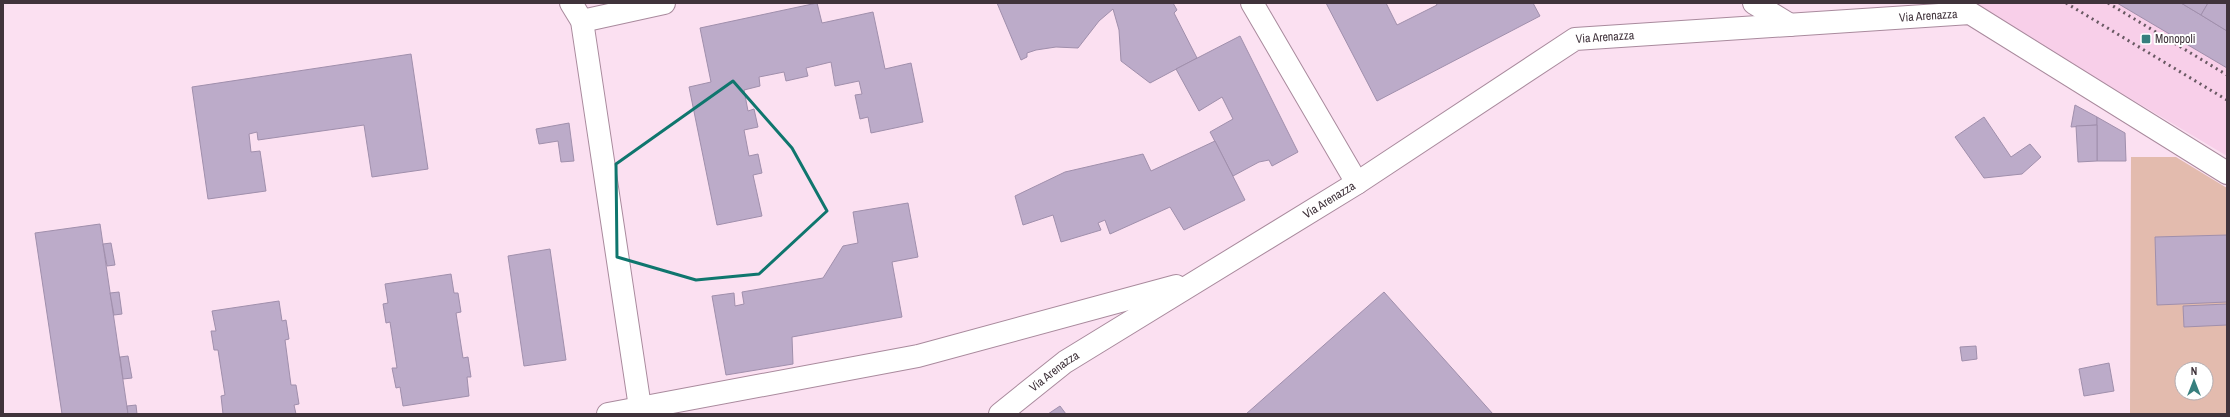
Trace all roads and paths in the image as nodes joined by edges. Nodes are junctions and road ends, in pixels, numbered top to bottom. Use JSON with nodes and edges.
{"nodes":[{"id":1,"x":664,"y":3,"type":"edge"},
{"id":2,"x":1252,"y":3,"type":"edge"},
{"id":3,"x":1754,"y":3,"type":"edge"},
{"id":4,"x":576,"y":12,"type":"edge"},
{"id":5,"x":1790,"y":25,"type":"junction"},
{"id":6,"x":2227,"y":173,"type":"edge"},
{"id":7,"x":1358,"y":183,"type":"junction"},
{"id":8,"x":1201,"y":279,"type":"junction"},
{"id":9,"x":640,"y":411,"type":"edge"},
{"id":10,"x":608,"y":414,"type":"edge"},
{"id":11,"x":1000,"y":414,"type":"edge"}],
"edges":[{"from":1,"to":4,"type":"street"},
{"from":2,"to":7,"type":"street"},
{"from":3,"to":5,"type":"street"},
{"from":4,"to":9,"type":"street"},
{"from":5,"to":6,"type":"street","name":"Via Arenazza"},
{"from":5,"to":7,"type":"street","name":"Via Arenazza"},
{"from":7,"to":8,"type":"street","name":"Via Arenazza"},
{"from":8,"to":9,"type":"street"},
{"from":8,"to":11,"type":"street","name":"Via Arenazza"},
{"from":9,"to":10,"type":"street"}]}
